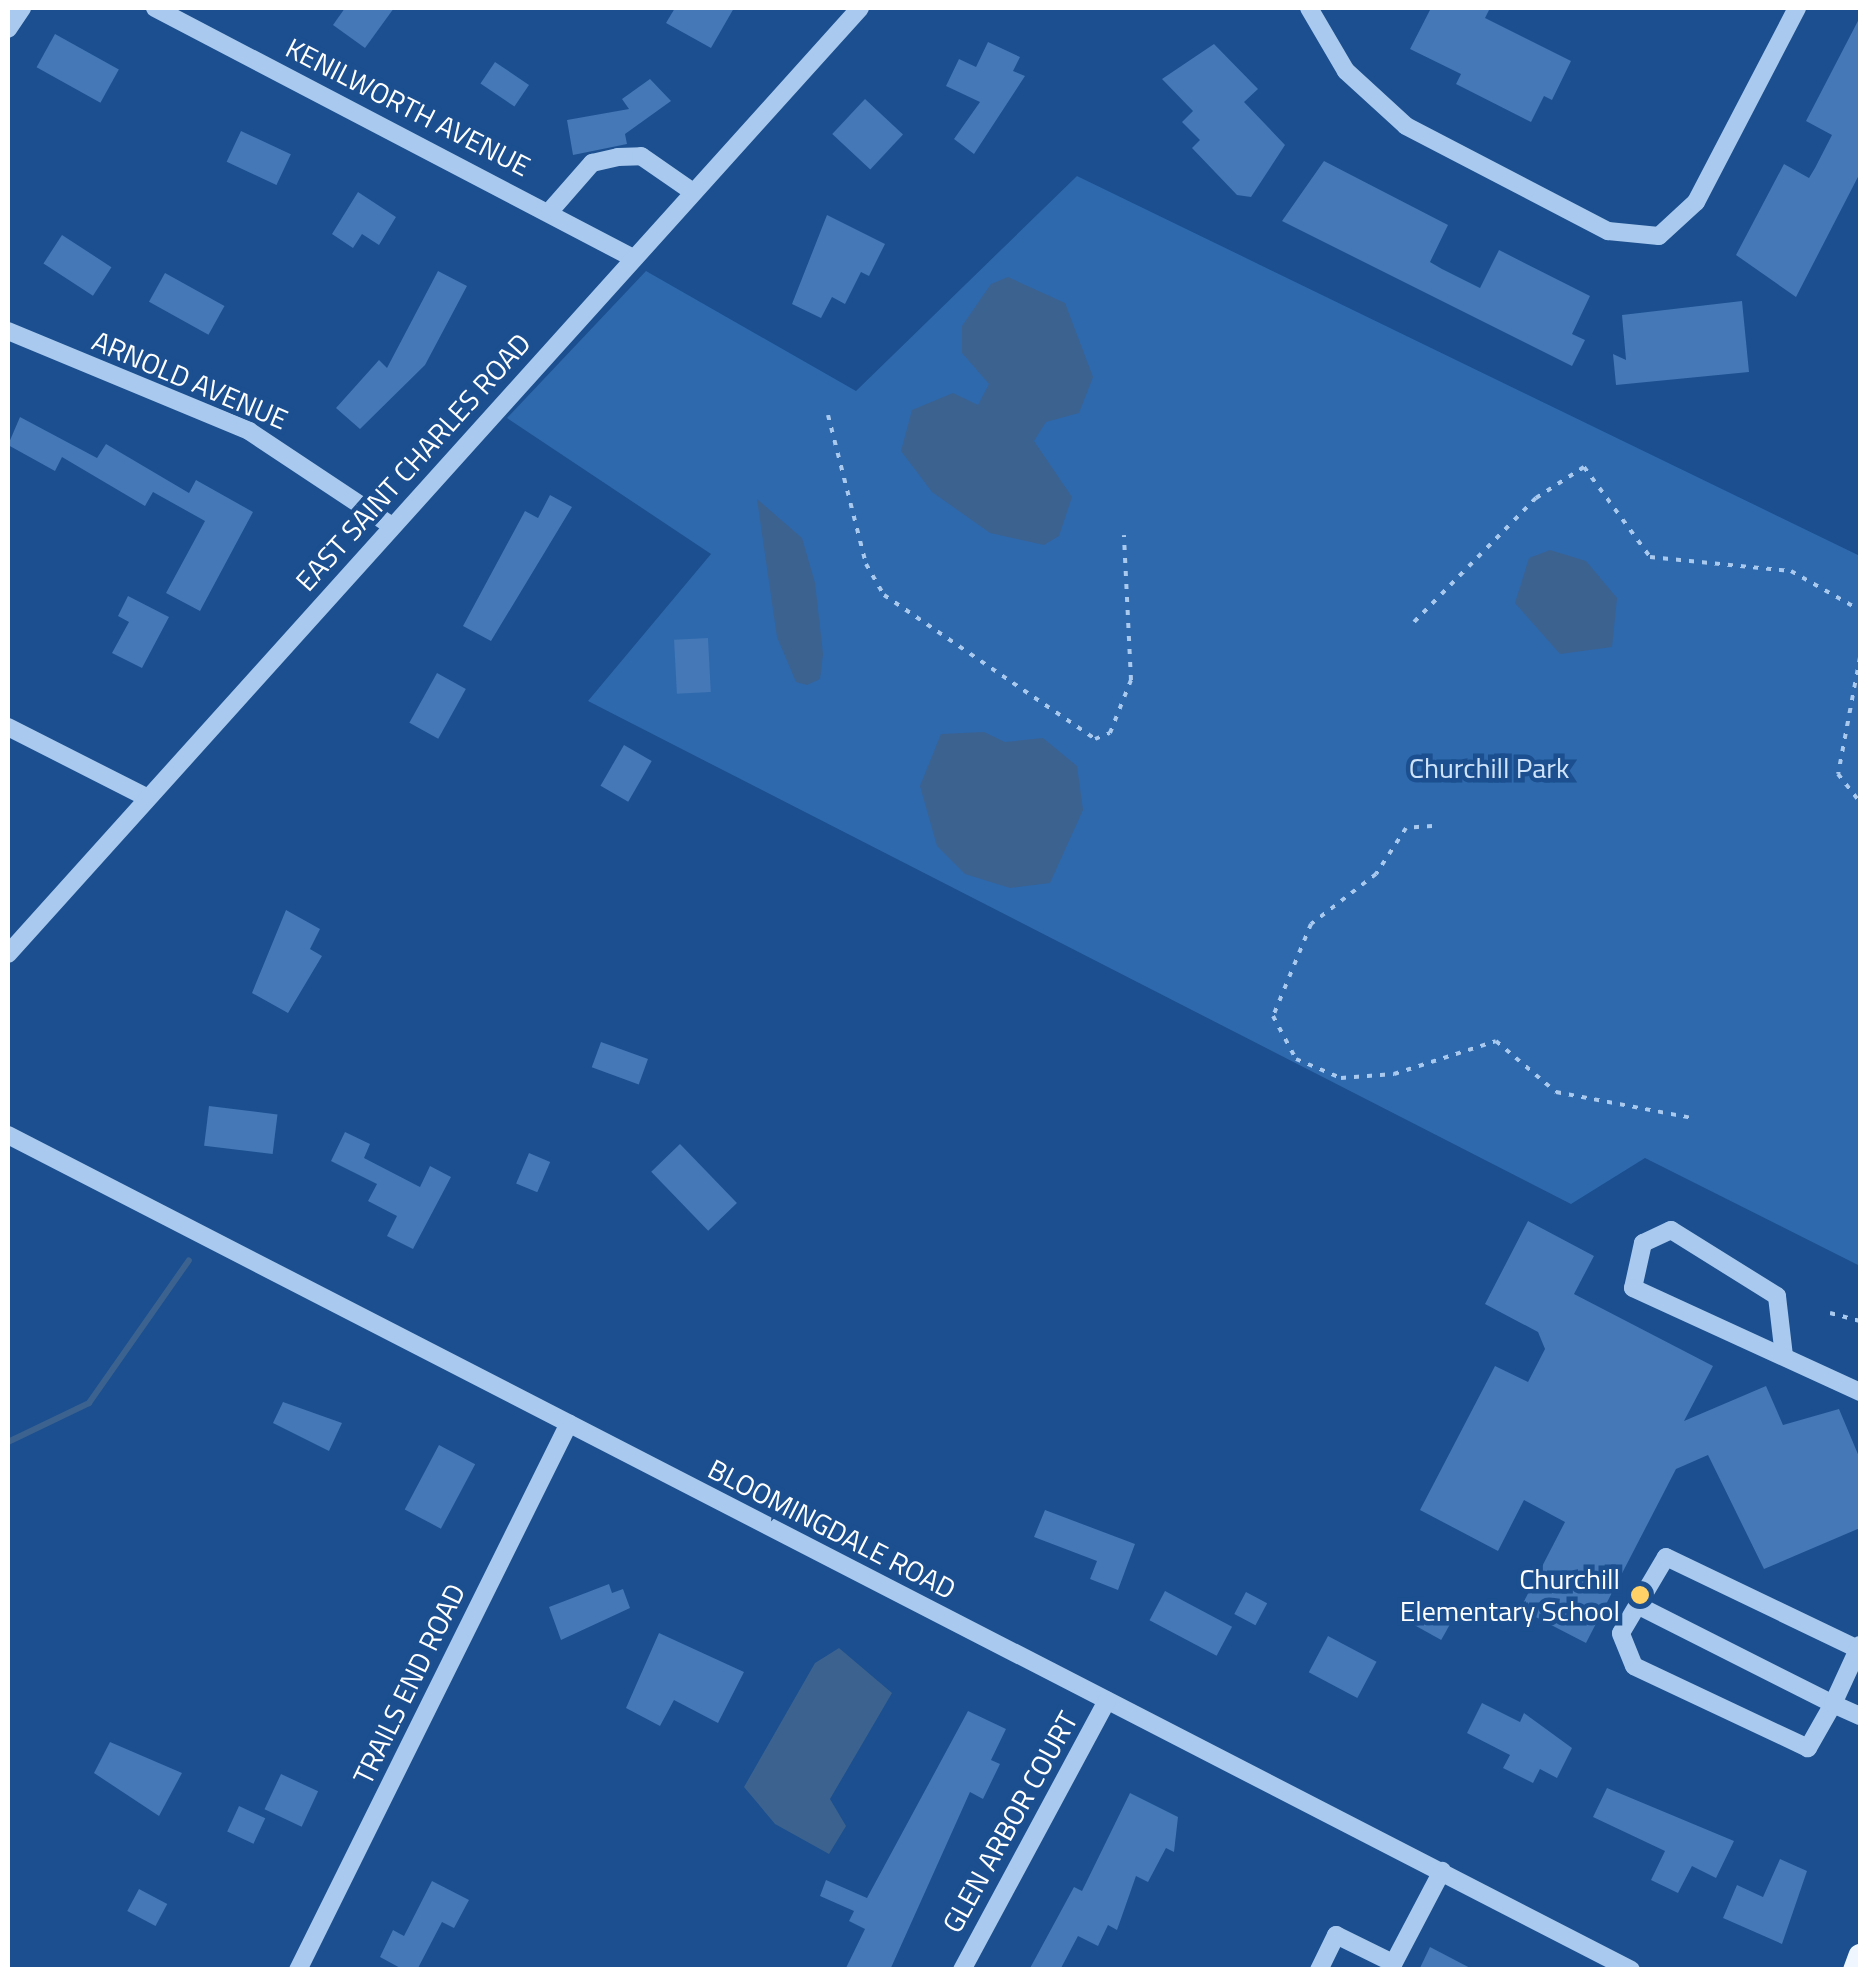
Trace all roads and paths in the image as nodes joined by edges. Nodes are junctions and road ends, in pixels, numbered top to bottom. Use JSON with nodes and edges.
{"nodes":[{"id":1,"x":22,"y":8,"type":"edge"},
{"id":2,"x":155,"y":8,"type":"edge"},
{"id":3,"x":860,"y":8,"type":"edge"},
{"id":4,"x":1309,"y":8,"type":"edge"},
{"id":5,"x":1797,"y":8,"type":"edge"},
{"id":6,"x":8,"y":29,"type":"edge"},
{"id":7,"x":694,"y":192,"type":"junction"},
{"id":8,"x":550,"y":211,"type":"junction"},
{"id":9,"x":633,"y":258,"type":"junction"},
{"id":10,"x":8,"y":331,"type":"edge"},
{"id":11,"x":828,"y":415,"type":"dead end"},
{"id":12,"x":392,"y":526,"type":"junction"},
{"id":13,"x":1124,"y":535,"type":"dead end"},
{"id":14,"x":1860,"y":610,"type":"edge"},
{"id":15,"x":1414,"y":622,"type":"dead end"},
{"id":16,"x":1860,"y":656,"type":"edge"},
{"id":17,"x":8,"y":727,"type":"edge"},
{"id":18,"x":146,"y":798,"type":"junction"},
{"id":19,"x":1860,"y":802,"type":"edge"},
{"id":20,"x":1432,"y":826,"type":"dead end"},
{"id":21,"x":8,"y":954,"type":"edge"},
{"id":22,"x":1692,"y":1118,"type":"dead end"},
{"id":23,"x":8,"y":1135,"type":"edge"},
{"id":24,"x":1830,"y":1312,"type":"dead end"},
{"id":25,"x":1860,"y":1321,"type":"edge"},
{"id":26,"x":1784,"y":1356,"type":"junction"},
{"id":27,"x":1860,"y":1392,"type":"edge"},
{"id":28,"x":569,"y":1422,"type":"junction"},
{"id":29,"x":1638,"y":1606,"type":"junction"},
{"id":30,"x":1859,"y":1647,"type":"edge"},
{"id":31,"x":1107,"y":1702,"type":"junction"},
{"id":32,"x":1833,"y":1704,"type":"junction"},
{"id":33,"x":1860,"y":1716,"type":"edge"},
{"id":34,"x":1442,"y":1872,"type":"junction"},
{"id":35,"x":1860,"y":1956,"type":"edge"},
{"id":36,"x":1392,"y":1966,"type":"edge"},
{"id":37,"x":1630,"y":1969,"type":"edge"},
{"id":38,"x":298,"y":1970,"type":"edge"},
{"id":39,"x":962,"y":1970,"type":"edge"},
{"id":40,"x":1319,"y":1970,"type":"edge"},
{"id":41,"x":1855,"y":1970,"type":"edge"}],
"edges":[{"from":1,"to":6,"type":"street"},
{"from":2,"to":8,"type":"street","name":"KENILWORTH AVENUE"},
{"from":3,"to":7,"type":"street","name":"EAST SAINT CHARLES ROAD"},
{"from":4,"to":5,"type":"street"},
{"from":7,"to":8,"type":"street"},
{"from":7,"to":9,"type":"street","name":"EAST SAINT CHARLES ROAD"},
{"from":8,"to":9,"type":"street","name":"KENILWORTH AVENUE"},
{"from":9,"to":12,"type":"street","name":"EAST SAINT CHARLES ROAD"},
{"from":10,"to":12,"type":"street","name":"ARNOLD AVENUE"},
{"from":11,"to":13,"type":"path"},
{"from":12,"to":18,"type":"street","name":"EAST SAINT CHARLES ROAD"},
{"from":14,"to":15,"type":"path"},
{"from":16,"to":19,"type":"path"},
{"from":17,"to":18,"type":"street"},
{"from":18,"to":21,"type":"street","name":"EAST SAINT CHARLES ROAD"},
{"from":20,"to":22,"type":"path"},
{"from":23,"to":28,"type":"street","name":"BLOOMINGDALE ROAD"},
{"from":24,"to":25,"type":"path"},
{"from":26,"to":26,"type":"street"},
{"from":26,"to":27,"type":"street"},
{"from":28,"to":31,"type":"street","name":"BLOOMINGDALE ROAD"},
{"from":28,"to":38,"type":"street","name":"TRAILS END ROAD"},
{"from":29,"to":30,"type":"street"},
{"from":29,"to":32,"type":"street"},
{"from":29,"to":32,"type":"street"},
{"from":30,"to":32,"type":"street"},
{"from":31,"to":34,"type":"street","name":"BLOOMINGDALE ROAD"},
{"from":31,"to":39,"type":"street","name":"GLEN ARBOR COURT"},
{"from":32,"to":33,"type":"street"},
{"from":34,"to":36,"type":"street"},
{"from":34,"to":37,"type":"street","name":"BLOOMINGDALE ROAD"},
{"from":35,"to":41,"type":"main road"},
{"from":36,"to":40,"type":"street"}]}
